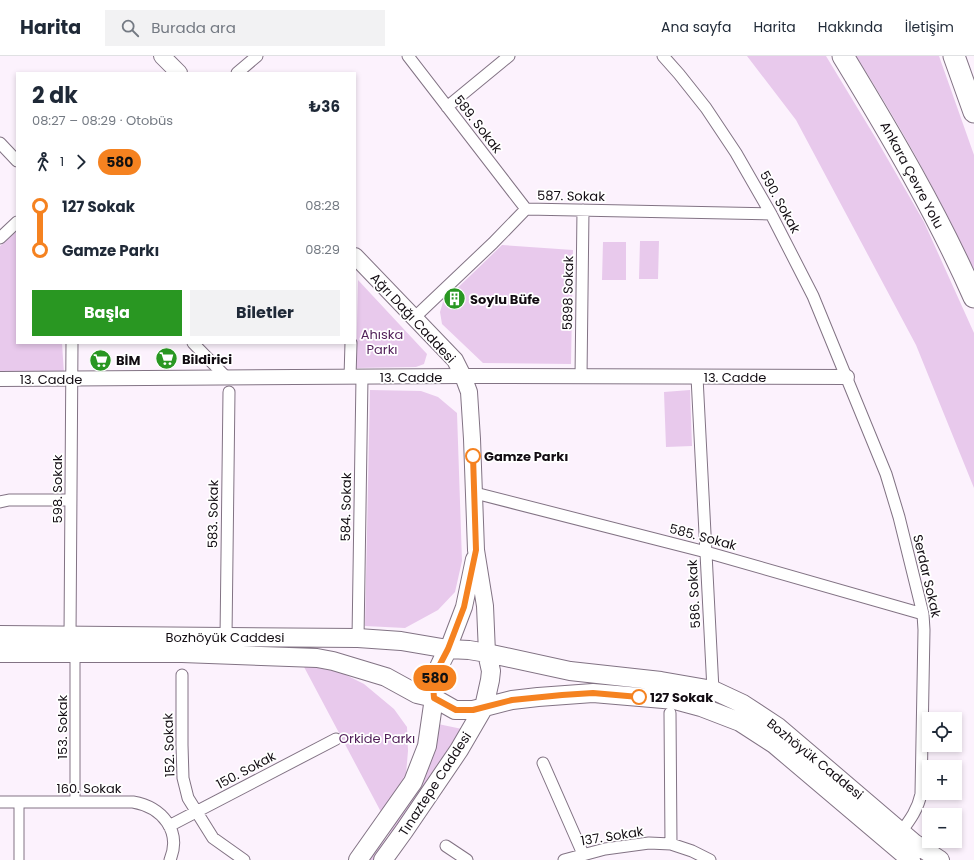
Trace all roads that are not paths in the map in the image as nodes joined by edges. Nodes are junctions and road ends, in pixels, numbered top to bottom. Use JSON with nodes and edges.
{"nodes":[{"id":1,"x":162,"y":56,"type":"edge"},
{"id":2,"x":257,"y":56,"type":"edge"},
{"id":3,"x":408,"y":56,"type":"edge"},
{"id":4,"x":509,"y":56,"type":"edge"},
{"id":5,"x":663,"y":56,"type":"edge"},
{"id":6,"x":843,"y":56,"type":"edge"},
{"id":7,"x":954,"y":56,"type":"edge"},
{"id":8,"x":178,"y":72,"type":"edge"},
{"id":9,"x":238,"y":72,"type":"edge"},
{"id":10,"x":447,"y":107,"type":"junction"},
{"id":11,"x":974,"y":112,"type":"edge"},
{"id":12,"x":0,"y":143,"type":"edge"},
{"id":13,"x":16,"y":160,"type":"edge"},
{"id":14,"x":526,"y":209,"type":"junction"},
{"id":15,"x":583,"y":210,"type":"junction"},
{"id":16,"x":771,"y":214,"type":"junction"},
{"id":17,"x":16,"y":223,"type":"edge"},
{"id":18,"x":0,"y":238,"type":"edge"},
{"id":19,"x":356,"y":257,"type":"edge"},
{"id":20,"x":974,"y":298,"type":"edge"},
{"id":21,"x":414,"y":318,"type":"junction"},
{"id":22,"x":72,"y":344,"type":"edge"},
{"id":23,"x":194,"y":344,"type":"edge"},
{"id":24,"x":351,"y":344,"type":"edge"},
{"id":25,"x":463,"y":376,"type":"junction"},
{"id":26,"x":356,"y":377,"type":"junction"},
{"id":27,"x":581,"y":377,"type":"junction"},
{"id":28,"x":697,"y":377,"type":"junction"},
{"id":29,"x":847,"y":377,"type":"junction"},
{"id":30,"x":0,"y":379,"type":"edge"},
{"id":31,"x":72,"y":379,"type":"junction"},
{"id":32,"x":228,"y":385,"type":"junction"},
{"id":33,"x":475,"y":493,"type":"junction"},
{"id":34,"x":71,"y":500,"type":"junction"},
{"id":35,"x":0,"y":502,"type":"edge"},
{"id":36,"x":476,"y":550,"type":"junction"},
{"id":37,"x":706,"y":552,"type":"junction"},
{"id":38,"x":923,"y":614,"type":"junction"},
{"id":39,"x":0,"y":635,"type":"edge"},
{"id":40,"x":70,"y":636,"type":"junction"},
{"id":41,"x":226,"y":637,"type":"junction"},
{"id":42,"x":358,"y":638,"type":"junction"},
{"id":43,"x":448,"y":649,"type":"junction"},
{"id":44,"x":0,"y":653,"type":"edge"},
{"id":45,"x":75,"y":653,"type":"junction"},
{"id":46,"x":488,"y":653,"type":"junction"},
{"id":47,"x":182,"y":675,"type":"dead end"},
{"id":48,"x":714,"y":690,"type":"junction"},
{"id":49,"x":434,"y":698,"type":"junction"},
{"id":50,"x":484,"y":706,"type":"junction"},
{"id":51,"x":670,"y":713,"type":"dead end"},
{"id":52,"x":336,"y":739,"type":"dead end"},
{"id":53,"x":542,"y":763,"type":"dead end"},
{"id":54,"x":0,"y":802,"type":"edge"},
{"id":55,"x":19,"y":802,"type":"junction"},
{"id":56,"x":75,"y":802,"type":"junction"},
{"id":57,"x":196,"y":812,"type":"junction"},
{"id":58,"x":169,"y":826,"type":"junction"},
{"id":59,"x":901,"y":832,"type":"junction"},
{"id":60,"x":671,"y":844,"type":"junction"},
{"id":61,"x":446,"y":846,"type":"dead end"},
{"id":62,"x":583,"y":854,"type":"junction"},
{"id":63,"x":19,"y":860,"type":"edge"},
{"id":64,"x":170,"y":860,"type":"edge"},
{"id":65,"x":244,"y":860,"type":"edge"},
{"id":66,"x":358,"y":860,"type":"edge"},
{"id":67,"x":383,"y":860,"type":"edge"},
{"id":68,"x":467,"y":860,"type":"edge"},
{"id":69,"x":564,"y":860,"type":"edge"},
{"id":70,"x":710,"y":860,"type":"edge"},
{"id":71,"x":910,"y":860,"type":"edge"},
{"id":72,"x":940,"y":860,"type":"edge"}],
"edges":[{"from":1,"to":8,"type":"main road"},
{"from":2,"to":9,"type":"street"},
{"from":3,"to":10,"type":"street","name":"589. Sokak"},
{"from":4,"to":10,"type":"street"},
{"from":5,"to":16,"type":"street","name":"590. Sokak"},
{"from":6,"to":20,"type":"highway","name":"Ankara Çevre Yolu"},
{"from":7,"to":11,"type":"highway"},
{"from":10,"to":14,"type":"street","name":"589. Sokak"},
{"from":12,"to":13,"type":"street"},
{"from":14,"to":15,"type":"street","name":"587. Sokak"},
{"from":14,"to":21,"type":"street","name":"587. Sokak"},
{"from":15,"to":16,"type":"street","name":"587. Sokak"},
{"from":15,"to":27,"type":"street","name":"5898 Sokak"},
{"from":16,"to":29,"type":"street","name":"590. Sokak"},
{"from":17,"to":18,"type":"street"},
{"from":19,"to":21,"type":"main road","name":"Ağrı Dağı Caddesi"},
{"from":21,"to":25,"type":"main road","name":"Ağrı Dağı Caddesi"},
{"from":22,"to":31,"type":"street","name":"598. Sokak"},
{"from":23,"to":32,"type":"street"},
{"from":24,"to":26,"type":"street","name":"584. Sokak"},
{"from":25,"to":26,"type":"street","name":"13. Cadde"},
{"from":25,"to":27,"type":"street","name":"13. Cadde"},
{"from":25,"to":33,"type":"main road","name":"Ağrı Dağı Caddesi"},
{"from":26,"to":32,"type":"street","name":"13. Cadde"},
{"from":26,"to":42,"type":"street","name":"584. Sokak"},
{"from":27,"to":28,"type":"street","name":"13. Cadde"},
{"from":28,"to":29,"type":"street","name":"13. Cadde"},
{"from":28,"to":37,"type":"street","name":"586. Sokak"},
{"from":29,"to":38,"type":"street","name":"Serdar Sokak"},
{"from":30,"to":31,"type":"street","name":"13. Cadde"},
{"from":31,"to":32,"type":"street","name":"13. Cadde"},
{"from":31,"to":34,"type":"street","name":"598. Sokak"},
{"from":32,"to":41,"type":"street","name":"583. Sokak"},
{"from":33,"to":36,"type":"main road","name":"Ağrı Dağı Caddesi"},
{"from":33,"to":37,"type":"street","name":"585. Sokak"},
{"from":34,"to":35,"type":"street"},
{"from":34,"to":40,"type":"street","name":"598. Sokak"},
{"from":36,"to":43,"type":"main road","name":"Ağrı Dağı Caddesi"},
{"from":36,"to":46,"type":"main road","name":"Ağrı Dağı Caddesi"},
{"from":37,"to":38,"type":"street","name":"585. Sokak"},
{"from":37,"to":48,"type":"street","name":"586. Sokak"},
{"from":38,"to":59,"type":"street","name":"Serdar Sokak"},
{"from":39,"to":40,"type":"main road","name":"Bozhöyük Caddesi"},
{"from":40,"to":41,"type":"main road","name":"Bozhöyük Caddesi"},
{"from":41,"to":42,"type":"main road","name":"Bozhöyük Caddesi"},
{"from":42,"to":43,"type":"main road","name":"Bozhöyük Caddesi"},
{"from":43,"to":46,"type":"main road"},
{"from":43,"to":49,"type":"main road"},
{"from":44,"to":45,"type":"main road","name":"Bozhöyük Caddesi"},
{"from":45,"to":49,"type":"main road","name":"Bozhöyük Caddesi"},
{"from":45,"to":56,"type":"street","name":"153. Sokak"},
{"from":46,"to":48,"type":"main road","name":"Bozhöyük Caddesi"},
{"from":46,"to":50,"type":"main road"},
{"from":47,"to":57,"type":"street","name":"152. Sokak"},
{"from":48,"to":59,"type":"main road","name":"Bozhöyük Caddesi"},
{"from":49,"to":50,"type":"main road"},
{"from":49,"to":66,"type":"main road","name":"Tınaztepe Caddesi"},
{"from":50,"to":67,"type":"main road","name":"Tınaztepe Caddesi"},
{"from":50,"to":71,"type":"main road","name":"Bozhöyük Caddesi"},
{"from":51,"to":60,"type":"street"},
{"from":52,"to":57,"type":"street","name":"150. Sokak"},
{"from":53,"to":62,"type":"street"},
{"from":54,"to":55,"type":"street","name":"160. Sokak"},
{"from":55,"to":56,"type":"street","name":"160. Sokak"},
{"from":55,"to":63,"type":"street"},
{"from":56,"to":58,"type":"street","name":"160. Sokak"},
{"from":57,"to":58,"type":"street","name":"150. Sokak"},
{"from":57,"to":65,"type":"street","name":"152. Sokak"},
{"from":58,"to":64,"type":"street"},
{"from":59,"to":72,"type":"main road","name":"Bozhöyük Caddesi"},
{"from":60,"to":62,"type":"street","name":"137. Sokak"},
{"from":60,"to":70,"type":"street","name":"137. Sokak"},
{"from":61,"to":68,"type":"street"},
{"from":62,"to":69,"type":"street","name":"137. Sokak"}]}
